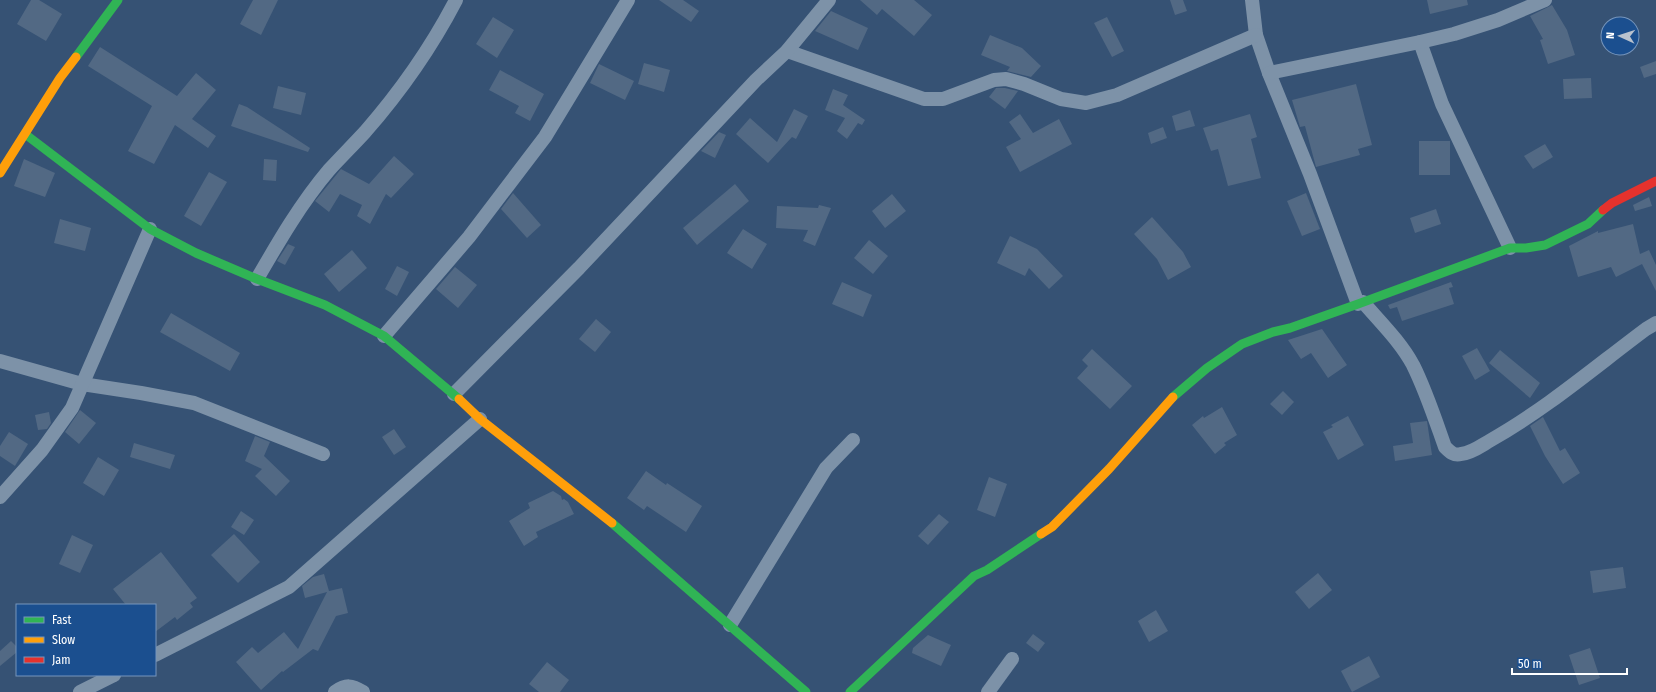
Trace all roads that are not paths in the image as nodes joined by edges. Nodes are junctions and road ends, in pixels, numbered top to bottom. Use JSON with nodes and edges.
{"nodes":[{"id":1,"x":118,"y":0,"type":"edge"},
{"id":2,"x":456,"y":0,"type":"edge"},
{"id":3,"x":628,"y":0,"type":"edge"},
{"id":4,"x":829,"y":0,"type":"edge"},
{"id":5,"x":1252,"y":0,"type":"edge"},
{"id":6,"x":1545,"y":0,"type":"edge"},
{"id":7,"x":1256,"y":35,"type":"junction"},
{"id":8,"x":1420,"y":42,"type":"junction"},
{"id":9,"x":787,"y":51,"type":"junction"},
{"id":10,"x":1269,"y":73,"type":"junction"},
{"id":11,"x":25,"y":134,"type":"junction"},
{"id":12,"x":4,"y":162,"type":"edge"},
{"id":13,"x":0,"y":173,"type":"edge"},
{"id":14,"x":1656,"y":181,"type":"edge"},
{"id":15,"x":150,"y":229,"type":"junction"},
{"id":16,"x":1510,"y":248,"type":"junction"},
{"id":17,"x":257,"y":279,"type":"junction"},
{"id":18,"x":1361,"y":303,"type":"junction"},
{"id":19,"x":1656,"y":323,"type":"edge"},
{"id":20,"x":384,"y":336,"type":"junction"},
{"id":21,"x":0,"y":361,"type":"edge"},
{"id":22,"x":82,"y":384,"type":"junction"},
{"id":23,"x":454,"y":394,"type":"junction"},
{"id":24,"x":480,"y":419,"type":"junction"},
{"id":25,"x":853,"y":440,"type":"dead end"},
{"id":26,"x":323,"y":454,"type":"dead end"},
{"id":27,"x":0,"y":497,"type":"edge"},
{"id":28,"x":730,"y":625,"type":"junction"},
{"id":29,"x":156,"y":654,"type":"edge"},
{"id":30,"x":1012,"y":659,"type":"dead end"},
{"id":31,"x":112,"y":676,"type":"edge"},
{"id":32,"x":80,"y":692,"type":"edge"},
{"id":33,"x":335,"y":692,"type":"edge"},
{"id":34,"x":363,"y":692,"type":"edge"},
{"id":35,"x":806,"y":692,"type":"edge"},
{"id":36,"x":850,"y":692,"type":"edge"},
{"id":37,"x":988,"y":692,"type":"edge"}],
"edges":[{"from":1,"to":11,"type":"street"},
{"from":2,"to":17,"type":"street"},
{"from":3,"to":20,"type":"street"},
{"from":4,"to":9,"type":"street"},
{"from":5,"to":7,"type":"street"},
{"from":6,"to":8,"type":"street"},
{"from":7,"to":9,"type":"street"},
{"from":7,"to":10,"type":"street"},
{"from":8,"to":10,"type":"street"},
{"from":8,"to":16,"type":"street"},
{"from":9,"to":23,"type":"street"},
{"from":10,"to":18,"type":"street"},
{"from":11,"to":12,"type":"street"},
{"from":11,"to":15,"type":"street"},
{"from":12,"to":13,"type":"street"},
{"from":14,"to":16,"type":"street"},
{"from":15,"to":17,"type":"street"},
{"from":15,"to":22,"type":"street"},
{"from":16,"to":18,"type":"street"},
{"from":17,"to":20,"type":"street"},
{"from":18,"to":19,"type":"street"},
{"from":18,"to":36,"type":"street"},
{"from":20,"to":23,"type":"street"},
{"from":21,"to":22,"type":"street"},
{"from":22,"to":26,"type":"street"},
{"from":22,"to":27,"type":"street"},
{"from":23,"to":24,"type":"street"},
{"from":24,"to":28,"type":"street"},
{"from":24,"to":29,"type":"street"},
{"from":25,"to":28,"type":"street"},
{"from":28,"to":35,"type":"street"},
{"from":30,"to":37,"type":"street"},
{"from":31,"to":32,"type":"street"},
{"from":33,"to":34,"type":"street"}]}
